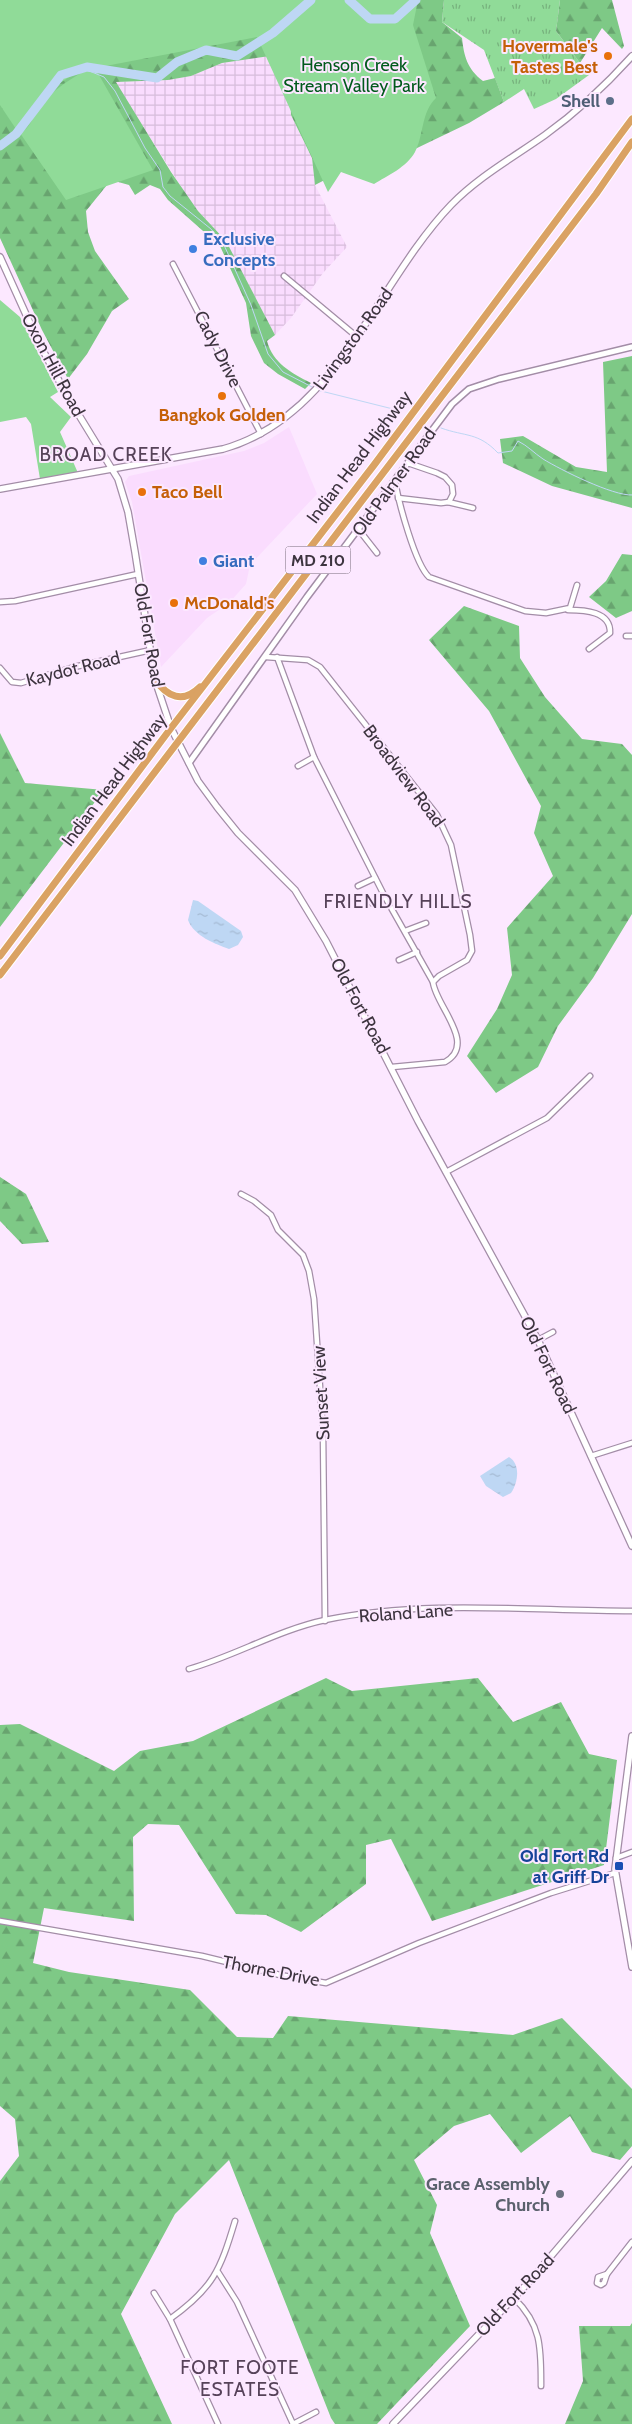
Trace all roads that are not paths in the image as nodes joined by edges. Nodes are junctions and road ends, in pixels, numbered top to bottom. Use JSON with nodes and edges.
{"nodes":[{"id":1,"x":632,"y":56,"type":"edge"},
{"id":2,"x":632,"y":119,"type":"edge"},
{"id":3,"x":632,"y":142,"type":"edge"},
{"id":4,"x":0,"y":257,"type":"edge"},
{"id":5,"x":173,"y":264,"type":"dead end"},
{"id":6,"x":2,"y":269,"type":"edge"},
{"id":7,"x":284,"y":276,"type":"dead end"},
{"id":8,"x":356,"y":336,"type":"junction"},
{"id":9,"x":632,"y":347,"type":"edge"},
{"id":10,"x":261,"y":434,"type":"junction"},
{"id":11,"x":408,"y":463,"type":"junction"},
{"id":12,"x":113,"y":469,"type":"junction"},
{"id":13,"x":395,"y":482,"type":"junction"},
{"id":14,"x":0,"y":490,"type":"edge"},
{"id":15,"x":398,"y":498,"type":"junction"},
{"id":16,"x":448,"y":502,"type":"junction"},
{"id":17,"x":472,"y":508,"type":"dead end"},
{"id":18,"x":359,"y":530,"type":"junction"},
{"id":19,"x":377,"y":553,"type":"dead end"},
{"id":20,"x":138,"y":574,"type":"junction"},
{"id":21,"x":577,"y":585,"type":"dead end"},
{"id":22,"x":0,"y":602,"type":"edge"},
{"id":23,"x":567,"y":610,"type":"junction"},
{"id":24,"x":589,"y":649,"type":"dead end"},
{"id":25,"x":151,"y":650,"type":"junction"},
{"id":26,"x":266,"y":657,"type":"junction"},
{"id":27,"x":277,"y":657,"type":"junction"},
{"id":28,"x":0,"y":668,"type":"edge"},
{"id":29,"x":214,"y":672,"type":"junction"},
{"id":30,"x":155,"y":679,"type":"junction"},
{"id":31,"x":171,"y":728,"type":"junction"},
{"id":32,"x":178,"y":743,"type":"junction"},
{"id":33,"x":314,"y":757,"type":"junction"},
{"id":34,"x":189,"y":763,"type":"junction"},
{"id":35,"x":298,"y":766,"type":"dead end"},
{"id":36,"x":375,"y":878,"type":"junction"},
{"id":37,"x":358,"y":886,"type":"dead end"},
{"id":38,"x":385,"y":897,"type":"junction"},
{"id":39,"x":372,"y":903,"type":"dead end"},
{"id":40,"x":426,"y":924,"type":"dead end"},
{"id":41,"x":405,"y":931,"type":"junction"},
{"id":42,"x":417,"y":952,"type":"junction"},
{"id":43,"x":0,"y":956,"type":"edge"},
{"id":44,"x":399,"y":960,"type":"dead end"},
{"id":45,"x":0,"y":976,"type":"edge"},
{"id":46,"x":433,"y":982,"type":"junction"},
{"id":47,"x":392,"y":1067,"type":"junction"},
{"id":48,"x":590,"y":1076,"type":"dead end"},
{"id":49,"x":446,"y":1172,"type":"junction"},
{"id":50,"x":241,"y":1194,"type":"dead end"},
{"id":51,"x":554,"y":1332,"type":"dead end"},
{"id":52,"x":538,"y":1340,"type":"junction"},
{"id":53,"x":632,"y":1443,"type":"edge"},
{"id":54,"x":591,"y":1456,"type":"junction"},
{"id":55,"x":632,"y":1546,"type":"edge"},
{"id":56,"x":632,"y":1611,"type":"edge"},
{"id":57,"x":325,"y":1620,"type":"junction"},
{"id":58,"x":189,"y":1669,"type":"dead end"},
{"id":59,"x":632,"y":1736,"type":"edge"},
{"id":60,"x":632,"y":1852,"type":"edge"},
{"id":61,"x":616,"y":1858,"type":"junction"},
{"id":62,"x":615,"y":1873,"type":"junction"},
{"id":63,"x":0,"y":1921,"type":"edge"},
{"id":64,"x":632,"y":1967,"type":"edge"},
{"id":65,"x":632,"y":2161,"type":"edge"},
{"id":66,"x":235,"y":2221,"type":"dead end"},
{"id":67,"x":632,"y":2242,"type":"edge"},
{"id":68,"x":218,"y":2272,"type":"junction"},
{"id":69,"x":607,"y":2274,"type":"dead end"},
{"id":70,"x":154,"y":2293,"type":"dead end"},
{"id":71,"x":514,"y":2298,"type":"junction"},
{"id":72,"x":170,"y":2319,"type":"junction"},
{"id":73,"x":541,"y":2386,"type":"dead end"},
{"id":74,"x":316,"y":2412,"type":"dead end"},
{"id":75,"x":218,"y":2424,"type":"edge"},
{"id":76,"x":293,"y":2424,"type":"edge"},
{"id":77,"x":393,"y":2424,"type":"edge"}],
"edges":[{"from":1,"to":8,"type":"main road","name":"Livingston Road"},
{"from":2,"to":29,"type":"highway","name":"Indian Head Highway","number":"MD 210"},
{"from":3,"to":32,"type":"highway","name":"Indian Head Highway","number":"MD 210"},
{"from":4,"to":6,"type":"main road","name":"Oxon Hill Road"},
{"from":5,"to":10,"type":"street","name":"Cady Drive"},
{"from":6,"to":12,"type":"main road","name":"Oxon Hill Road"},
{"from":7,"to":8,"type":"street"},
{"from":8,"to":10,"type":"main road","name":"Livingston Road"},
{"from":9,"to":11,"type":"street","name":"Old Palmer Road"},
{"from":10,"to":12,"type":"main road","name":"Livingston Road"},
{"from":11,"to":13,"type":"street","name":"Old Palmer Road"},
{"from":11,"to":16,"type":"street"},
{"from":12,"to":14,"type":"main road","name":"Livingston Road"},
{"from":12,"to":20,"type":"main road","name":"Old Fort Road"},
{"from":13,"to":15,"type":"street"},
{"from":13,"to":18,"type":"street","name":"Old Palmer Road"},
{"from":15,"to":16,"type":"street"},
{"from":15,"to":23,"type":"street"},
{"from":16,"to":17,"type":"street"},
{"from":18,"to":19,"type":"street"},
{"from":18,"to":26,"type":"street","name":"Old Palmer Road"},
{"from":20,"to":22,"type":"street"},
{"from":20,"to":25,"type":"main road","name":"Old Fort Road"},
{"from":21,"to":23,"type":"street"},
{"from":23,"to":24,"type":"street"},
{"from":25,"to":28,"type":"street","name":"Kaydot Road"},
{"from":25,"to":30,"type":"main road","name":"Old Fort Road"},
{"from":26,"to":27,"type":"street","name":"Broadview Road"},
{"from":26,"to":34,"type":"street","name":"Old Palmer Road"},
{"from":27,"to":33,"type":"street"},
{"from":27,"to":46,"type":"street","name":"Broadview Road"},
{"from":29,"to":30,"type":"highway"},
{"from":29,"to":31,"type":"highway","name":"Indian Head Highway","number":"MD 210"},
{"from":30,"to":31,"type":"main road","name":"Old Fort Road"},
{"from":31,"to":32,"type":"main road","name":"Old Fort Road"},
{"from":31,"to":43,"type":"highway","name":"Indian Head Highway","number":"MD 210"},
{"from":32,"to":34,"type":"main road","name":"Old Fort Road"},
{"from":32,"to":45,"type":"highway","name":"Indian Head Highway","number":"MD 210"},
{"from":33,"to":35,"type":"street"},
{"from":33,"to":36,"type":"street"},
{"from":34,"to":47,"type":"main road","name":"Old Fort Road"},
{"from":36,"to":37,"type":"street"},
{"from":36,"to":38,"type":"street"},
{"from":38,"to":39,"type":"street"},
{"from":38,"to":41,"type":"street"},
{"from":40,"to":41,"type":"street"},
{"from":41,"to":42,"type":"street"},
{"from":42,"to":44,"type":"street"},
{"from":42,"to":46,"type":"street"},
{"from":46,"to":47,"type":"street"},
{"from":47,"to":49,"type":"main road","name":"Old Fort Road"},
{"from":48,"to":49,"type":"street"},
{"from":49,"to":52,"type":"main road","name":"Old Fort Road"},
{"from":50,"to":57,"type":"street","name":"Sunset View"},
{"from":51,"to":52,"type":"street"},
{"from":52,"to":54,"type":"main road","name":"Old Fort Road"},
{"from":53,"to":54,"type":"street"},
{"from":54,"to":55,"type":"main road","name":"Old Fort Road"},
{"from":56,"to":57,"type":"street","name":"Roland Lane"},
{"from":57,"to":58,"type":"street","name":"Roland Lane"},
{"from":59,"to":61,"type":"main road"},
{"from":60,"to":61,"type":"street"},
{"from":61,"to":62,"type":"main road"},
{"from":62,"to":63,"type":"street","name":"Thorne Drive"},
{"from":62,"to":64,"type":"main road"},
{"from":65,"to":71,"type":"main road","name":"Old Fort Road"},
{"from":66,"to":68,"type":"street"},
{"from":67,"to":69,"type":"street"},
{"from":68,"to":72,"type":"street"},
{"from":68,"to":76,"type":"street"},
{"from":70,"to":72,"type":"street"},
{"from":71,"to":73,"type":"street"},
{"from":71,"to":77,"type":"main road","name":"Old Fort Road"},
{"from":72,"to":75,"type":"street"},
{"from":74,"to":76,"type":"street"}]}
